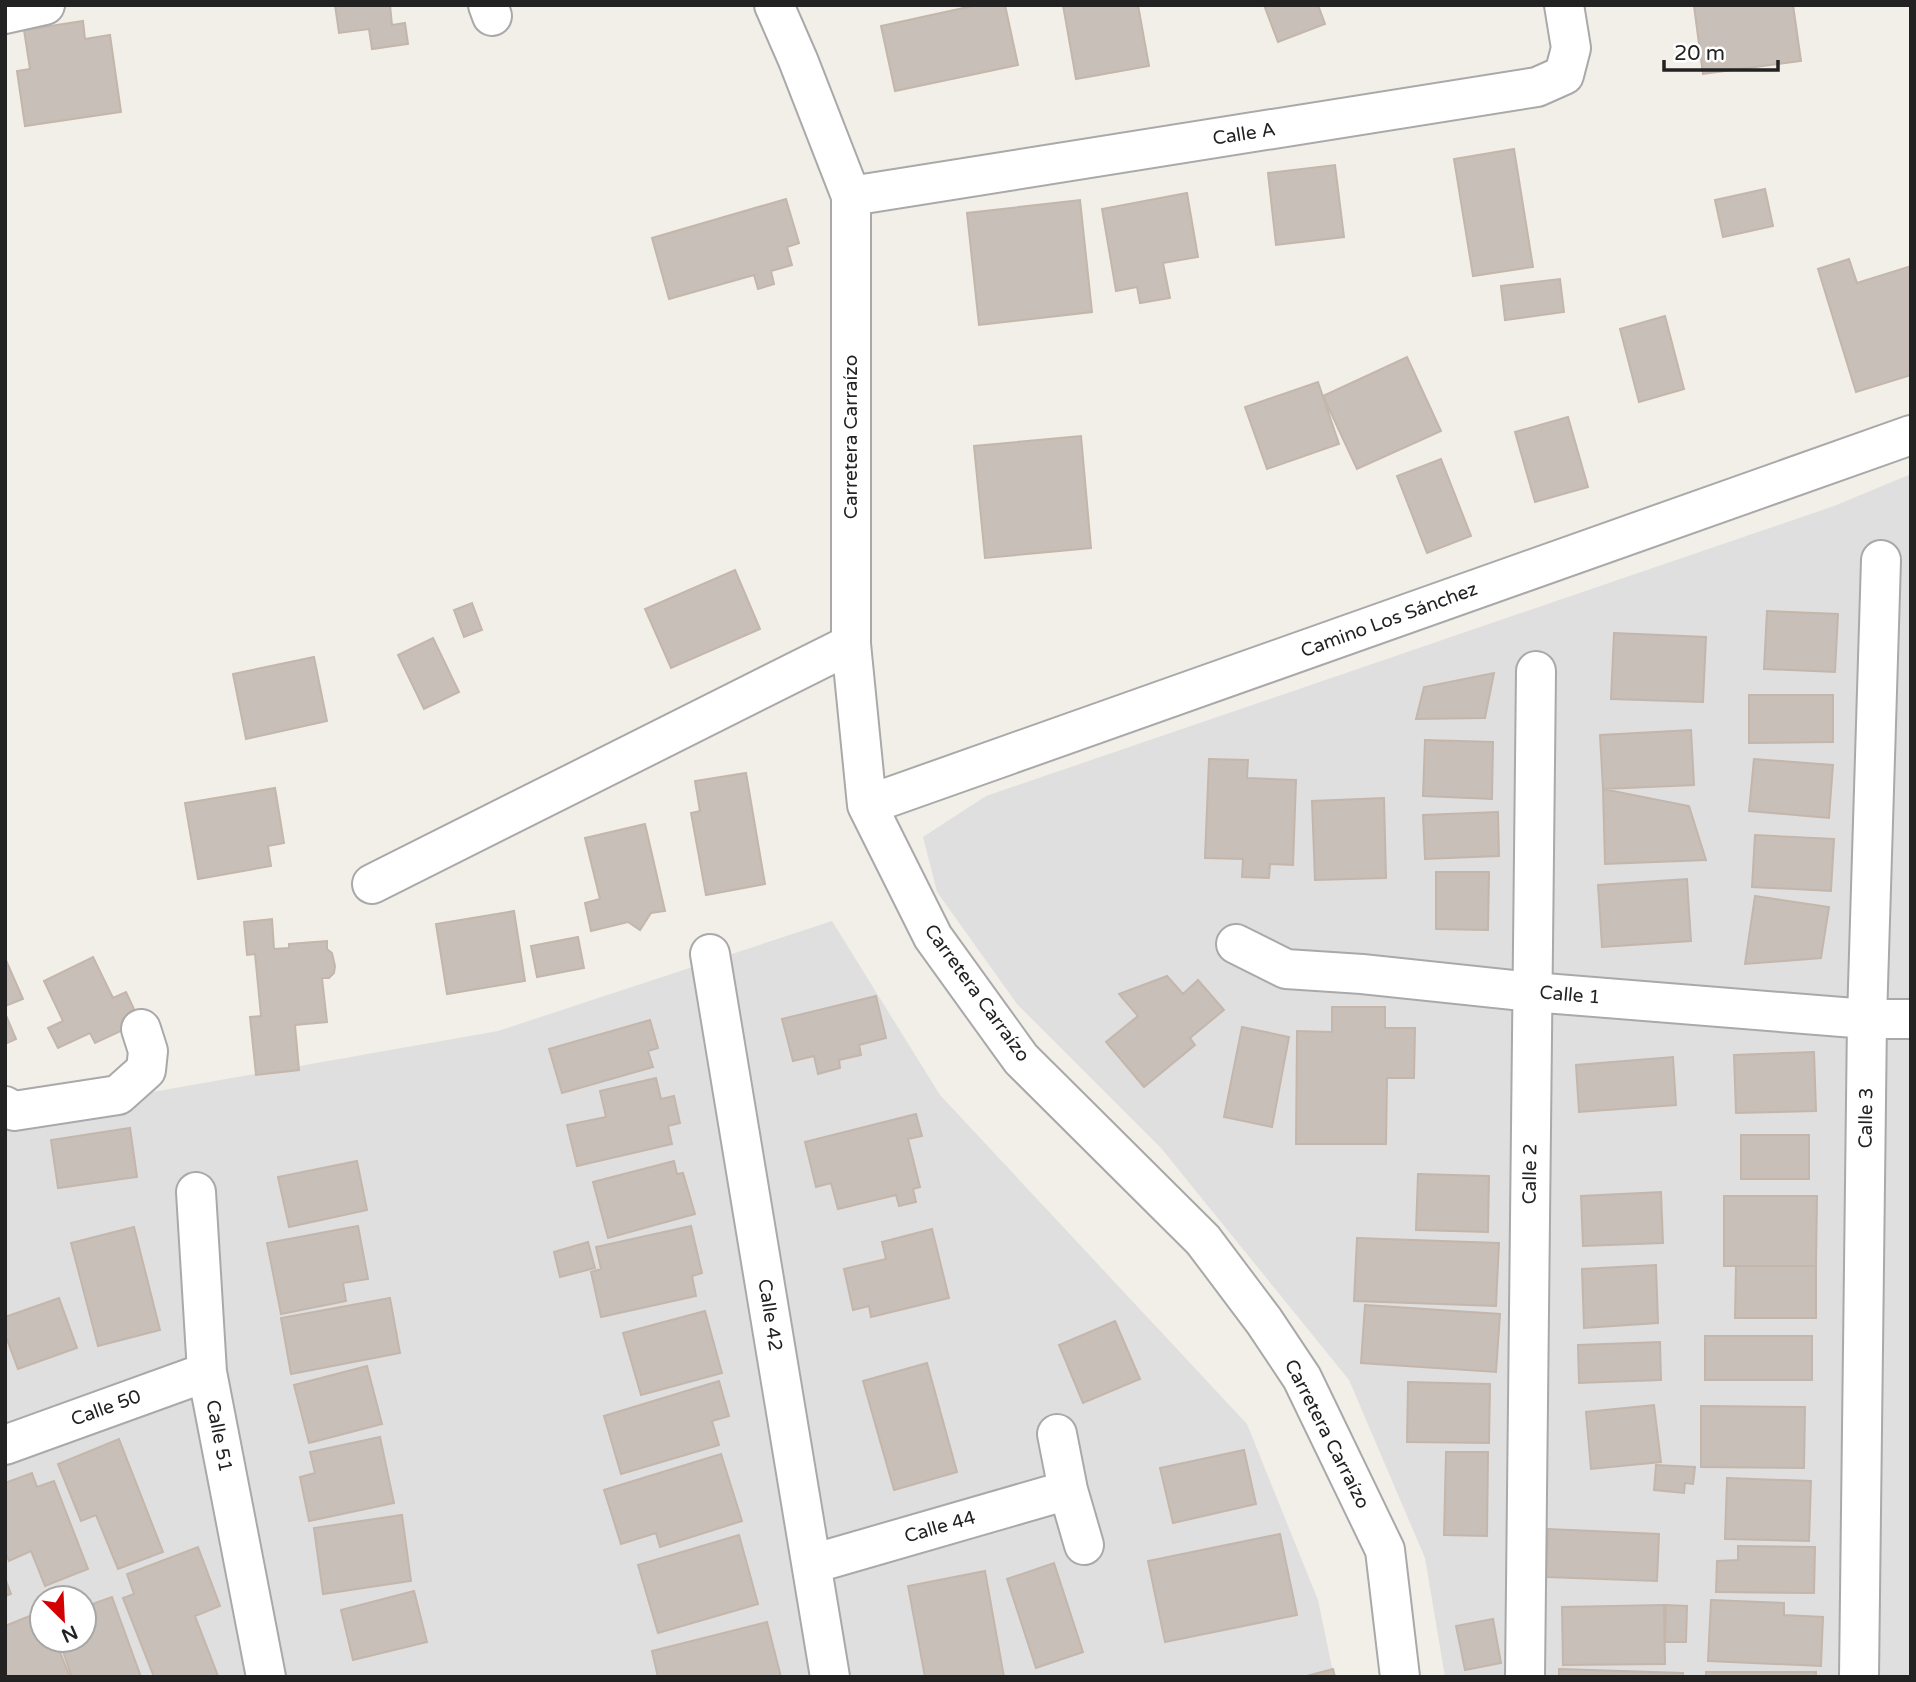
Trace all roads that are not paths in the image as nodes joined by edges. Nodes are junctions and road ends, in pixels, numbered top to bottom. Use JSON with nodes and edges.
{"nodes":[{"id":1,"x":45,"y":5,"type":"edge"},
{"id":2,"x":774,"y":5,"type":"edge"},
{"id":3,"x":1564,"y":5,"type":"edge"},
{"id":4,"x":5,"y":14,"type":"edge"},
{"id":5,"x":851,"y":196,"type":"junction"},
{"id":6,"x":1911,"y":435,"type":"edge"},
{"id":7,"x":1881,"y":560,"type":"dead end"},
{"id":8,"x":851,"y":644,"type":"junction"},
{"id":9,"x":1536,"y":671,"type":"dead end"},
{"id":10,"x":867,"y":806,"type":"junction"},
{"id":11,"x":372,"y":884,"type":"dead end"},
{"id":12,"x":1236,"y":944,"type":"dead end"},
{"id":13,"x":710,"y":954,"type":"dead end"},
{"id":14,"x":1532,"y":992,"type":"junction"},
{"id":15,"x":1867,"y":1019,"type":"junction"},
{"id":16,"x":1911,"y":1019,"type":"edge"},
{"id":17,"x":141,"y":1029,"type":"dead end"},
{"id":18,"x":5,"y":1106,"type":"edge"},
{"id":19,"x":197,"y":1192,"type":"dead end"},
{"id":20,"x":207,"y":1372,"type":"junction"},
{"id":21,"x":1057,"y":1434,"type":"dead end"},
{"id":22,"x":5,"y":1445,"type":"edge"},
{"id":23,"x":1068,"y":1490,"type":"junction"},
{"id":24,"x":1084,"y":1545,"type":"dead end"},
{"id":25,"x":812,"y":1563,"type":"junction"},
{"id":26,"x":266,"y":1677,"type":"edge"},
{"id":27,"x":830,"y":1677,"type":"edge"},
{"id":28,"x":1400,"y":1677,"type":"edge"},
{"id":29,"x":1525,"y":1677,"type":"edge"},
{"id":30,"x":1859,"y":1677,"type":"edge"}],
"edges":[{"from":1,"to":4,"type":"street"},
{"from":2,"to":5,"type":"street","name":"Carretera Carraízo"},
{"from":3,"to":5,"type":"street","name":"Calle A"},
{"from":5,"to":8,"type":"street","name":"Carretera Carraízo"},
{"from":6,"to":10,"type":"street","name":"Camino Los Sánchez"},
{"from":7,"to":15,"type":"street","name":"Calle 3"},
{"from":8,"to":10,"type":"street","name":"Carretera Carraízo"},
{"from":8,"to":11,"type":"street"},
{"from":9,"to":14,"type":"street","name":"Calle 2"},
{"from":10,"to":28,"type":"street","name":"Carretera Carraízo"},
{"from":12,"to":14,"type":"street","name":"Calle 1"},
{"from":13,"to":25,"type":"street","name":"Calle 42"},
{"from":14,"to":15,"type":"street","name":"Calle 1"},
{"from":14,"to":29,"type":"street","name":"Calle 2"},
{"from":15,"to":16,"type":"street","name":"Calle 1"},
{"from":15,"to":30,"type":"street","name":"Calle 3"},
{"from":17,"to":18,"type":"street"},
{"from":19,"to":20,"type":"street","name":"Calle 51"},
{"from":20,"to":22,"type":"street","name":"Calle 50"},
{"from":20,"to":26,"type":"street","name":"Calle 51"},
{"from":21,"to":23,"type":"street"},
{"from":23,"to":24,"type":"street"},
{"from":23,"to":25,"type":"street","name":"Calle 44"},
{"from":25,"to":27,"type":"street","name":"Calle 42"}]}
